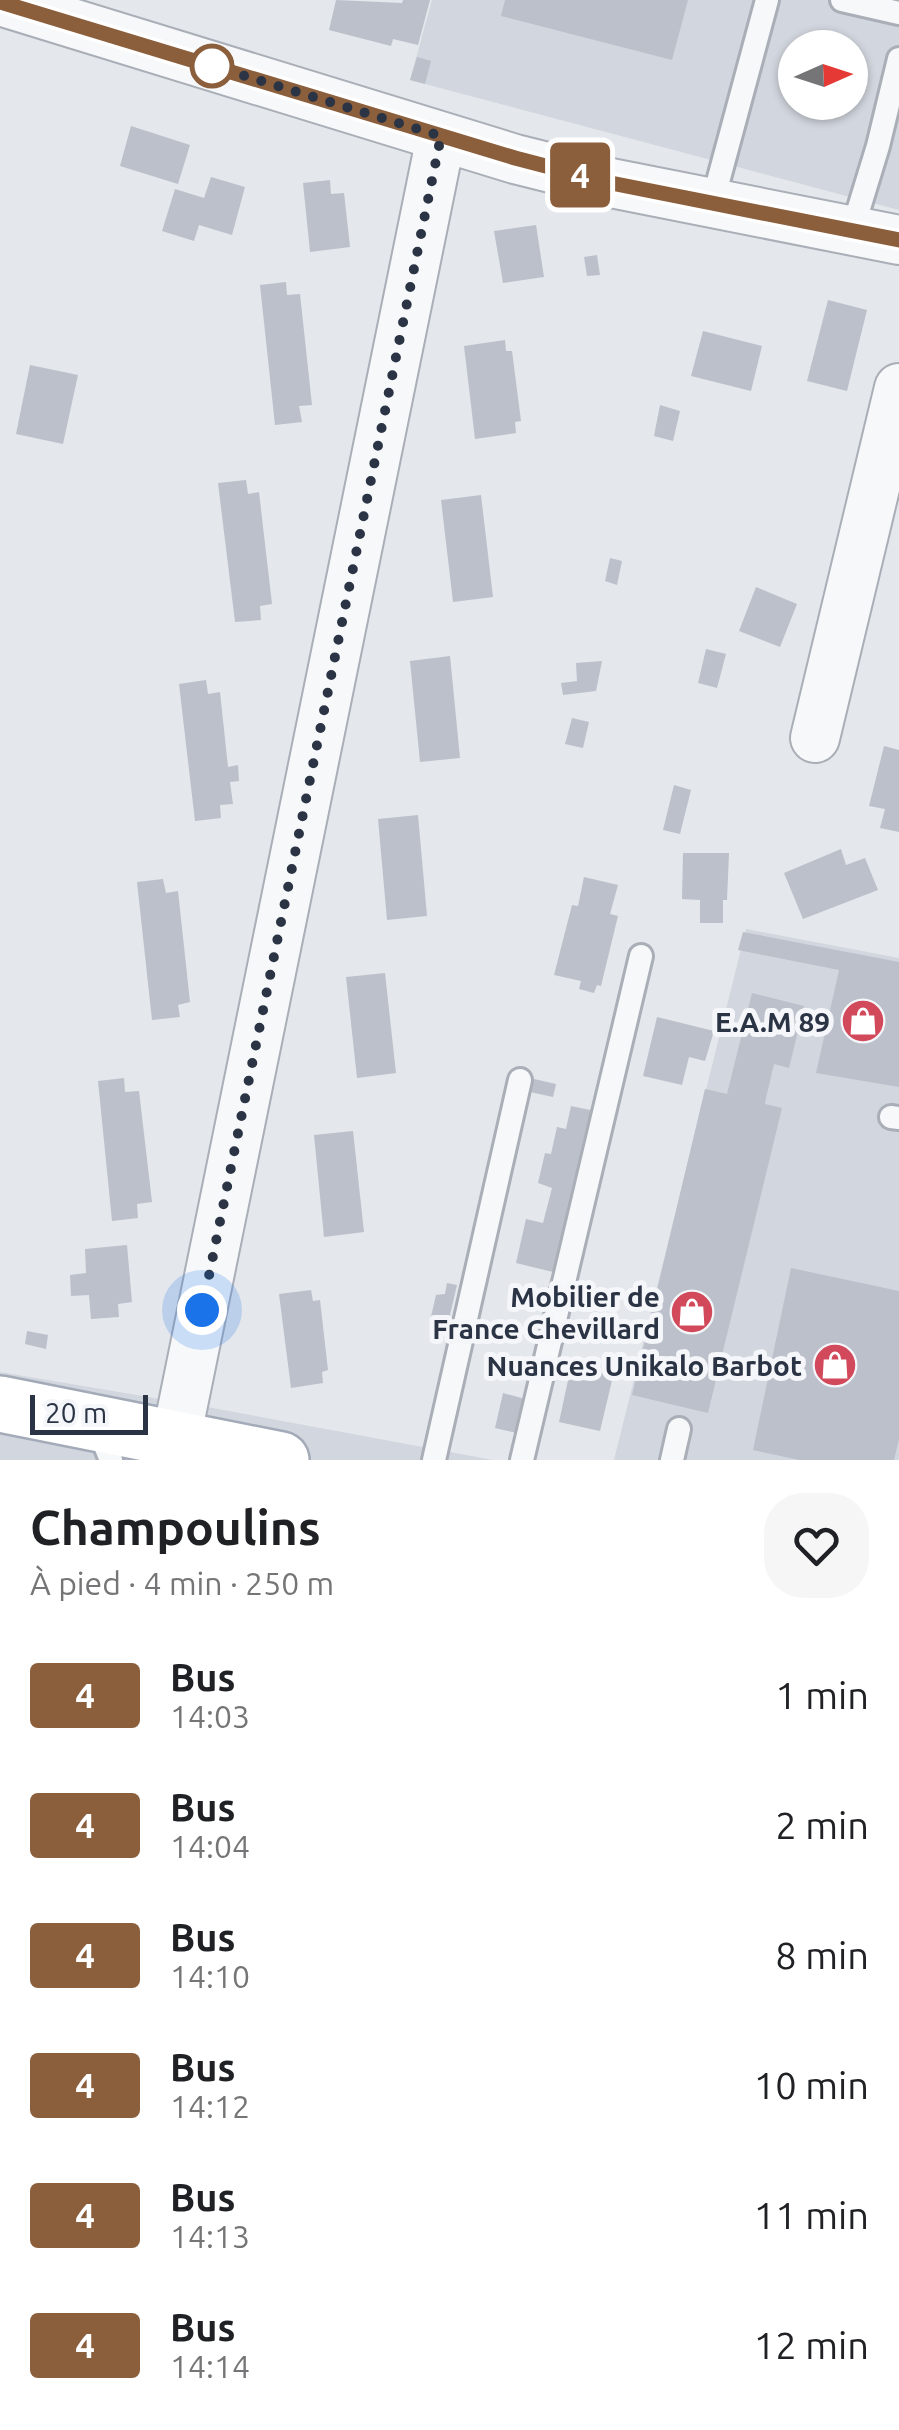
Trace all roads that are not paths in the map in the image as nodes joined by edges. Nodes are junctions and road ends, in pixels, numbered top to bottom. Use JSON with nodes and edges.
{"nodes":[{"id":1,"x":767,"y":0,"type":"edge"},
{"id":2,"x":842,"y":0,"type":"edge"},
{"id":3,"x":0,"y":2,"type":"edge"},
{"id":4,"x":899,"y":13,"type":"edge"},
{"id":5,"x":899,"y":59,"type":"edge"},
{"id":6,"x":441,"y":136,"type":"junction"},
{"id":7,"x":712,"y":204,"type":"junction"},
{"id":8,"x":852,"y":232,"type":"junction"},
{"id":9,"x":899,"y":240,"type":"edge"},
{"id":10,"x":899,"y":388,"type":"edge"},
{"id":11,"x":816,"y":738,"type":"dead end"},
{"id":12,"x":641,"y":956,"type":"dead end"},
{"id":13,"x":520,"y":1080,"type":"dead end"},
{"id":14,"x":0,"y":1404,"type":"edge"},
{"id":15,"x":679,"y":1428,"type":"dead end"},
{"id":16,"x":176,"y":1439,"type":"junction"},
{"id":17,"x":103,"y":1441,"type":"edge"},
{"id":18,"x":281,"y":1460,"type":"edge"},
{"id":19,"x":434,"y":1460,"type":"edge"},
{"id":20,"x":522,"y":1460,"type":"edge"},
{"id":21,"x":672,"y":1460,"type":"edge"}],
"edges":[{"from":1,"to":7,"type":"lane"},
{"from":2,"to":4,"type":"lane"},
{"from":3,"to":6,"type":"street"},
{"from":5,"to":8,"type":"lane"},
{"from":6,"to":7,"type":"street"},
{"from":6,"to":16,"type":"street"},
{"from":7,"to":8,"type":"street"},
{"from":8,"to":9,"type":"street"},
{"from":10,"to":11,"type":"street"},
{"from":12,"to":20,"type":"lane"},
{"from":13,"to":19,"type":"lane"},
{"from":14,"to":17,"type":"main road"},
{"from":15,"to":21,"type":"lane"},
{"from":16,"to":17,"type":"main road"},
{"from":16,"to":18,"type":"main road"}]}
